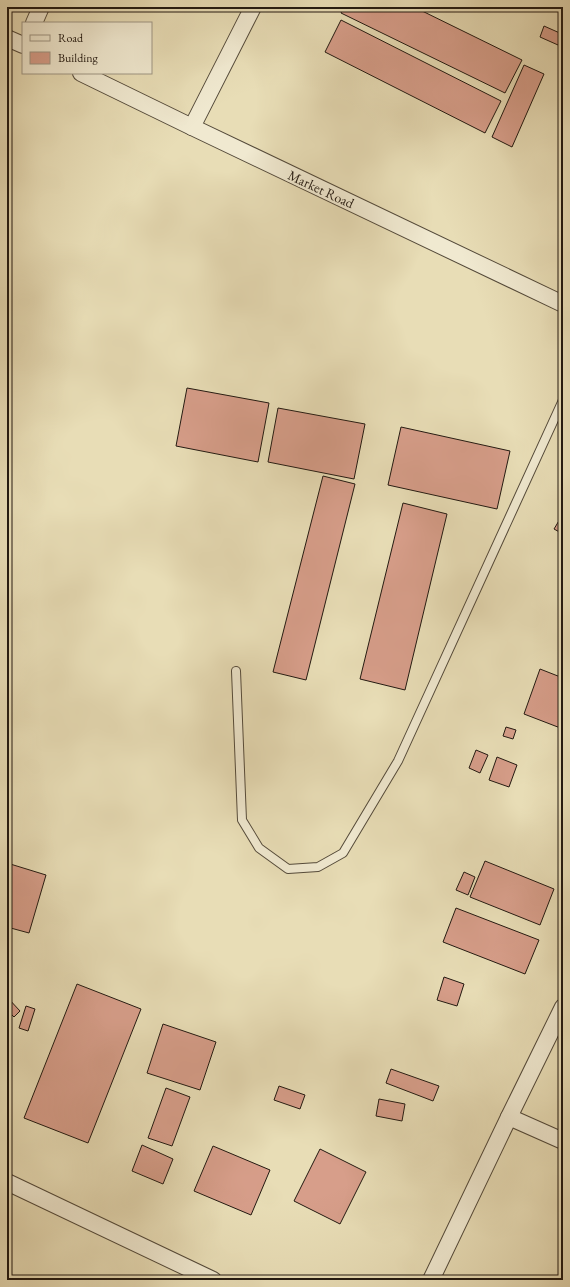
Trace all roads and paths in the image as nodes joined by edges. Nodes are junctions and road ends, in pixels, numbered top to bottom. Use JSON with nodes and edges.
{"nodes":[{"id":1,"x":41,"y":7,"type":"edge"},
{"id":2,"x":253,"y":7,"type":"edge"},
{"id":3,"x":34,"y":22,"type":"edge"},
{"id":4,"x":7,"y":38,"type":"edge"},
{"id":5,"x":22,"y":45,"type":"edge"},
{"id":6,"x":83,"y":74,"type":"edge"},
{"id":7,"x":192,"y":127,"type":"junction"},
{"id":8,"x":563,"y":304,"type":"edge"},
{"id":9,"x":563,"y":400,"type":"edge"},
{"id":10,"x":236,"y":671,"type":"dead end"},
{"id":11,"x":563,"y":1007,"type":"edge"},
{"id":12,"x":509,"y":1117,"type":"junction"},
{"id":13,"x":563,"y":1141,"type":"edge"},
{"id":14,"x":7,"y":1182,"type":"edge"},
{"id":15,"x":213,"y":1280,"type":"edge"},
{"id":16,"x":431,"y":1280,"type":"edge"}],
"edges":[{"from":1,"to":3,"type":"street"},
{"from":2,"to":7,"type":"street"},
{"from":4,"to":5,"type":"street"},
{"from":6,"to":7,"type":"street","name":"Market Road"},
{"from":7,"to":8,"type":"street","name":"Market Road"},
{"from":9,"to":10,"type":"lane"},
{"from":11,"to":12,"type":"street"},
{"from":12,"to":13,"type":"street"},
{"from":12,"to":16,"type":"street"},
{"from":14,"to":15,"type":"street"}]}
